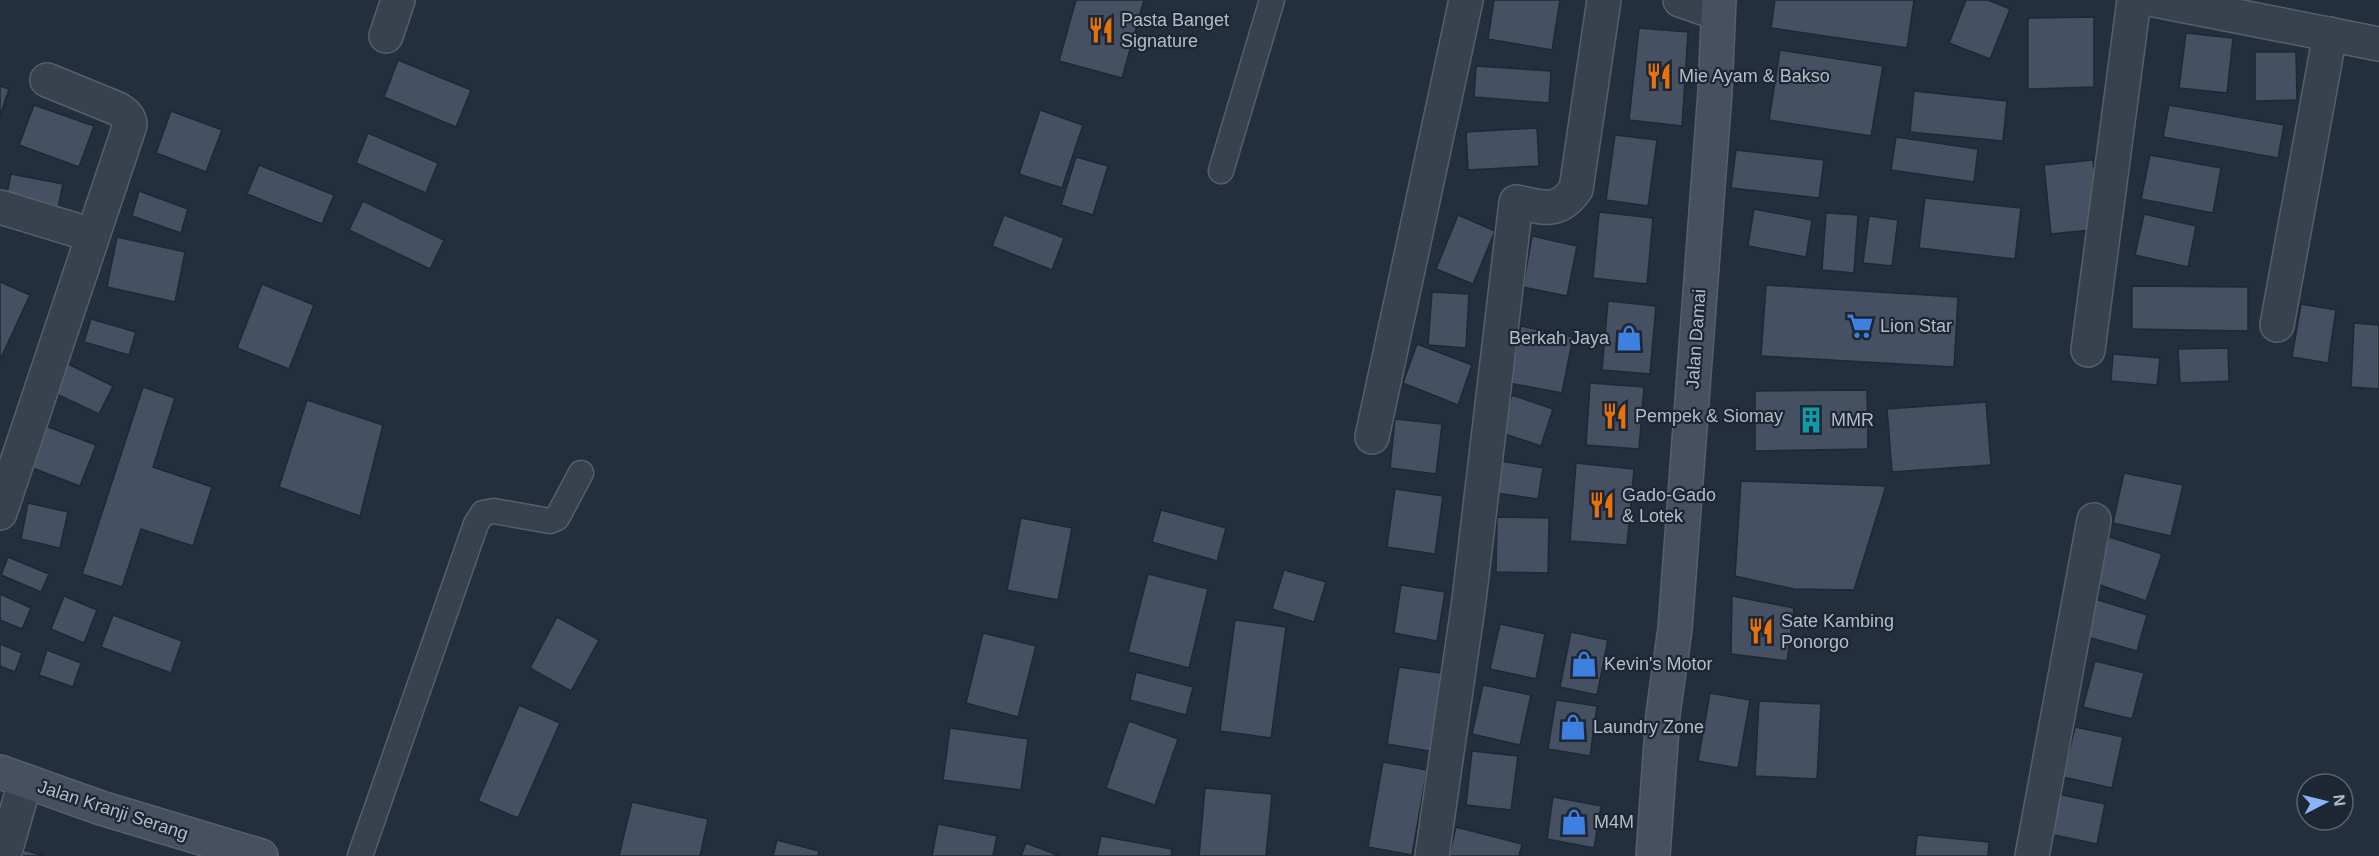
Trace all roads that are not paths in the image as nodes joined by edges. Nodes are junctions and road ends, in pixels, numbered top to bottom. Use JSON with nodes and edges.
{"nodes":[{"id":1,"x":398,"y":0,"type":"edge"},
{"id":2,"x":1272,"y":0,"type":"edge"},
{"id":3,"x":1466,"y":0,"type":"edge"},
{"id":4,"x":1604,"y":0,"type":"edge"},
{"id":5,"x":1680,"y":0,"type":"edge"},
{"id":6,"x":2134,"y":0,"type":"edge"},
{"id":7,"x":2155,"y":0,"type":"edge"},
{"id":8,"x":1718,"y":7,"type":"edge"},
{"id":9,"x":2330,"y":34,"type":"junction"},
{"id":10,"x":386,"y":36,"type":"dead end"},
{"id":11,"x":2379,"y":44,"type":"edge"},
{"id":12,"x":47,"y":80,"type":"dead end"},
{"id":13,"x":1221,"y":171,"type":"dead end"},
{"id":14,"x":0,"y":207,"type":"edge"},
{"id":15,"x":92,"y":235,"type":"junction"},
{"id":16,"x":2277,"y":325,"type":"dead end"},
{"id":17,"x":2088,"y":350,"type":"dead end"},
{"id":18,"x":1372,"y":438,"type":"dead end"},
{"id":19,"x":581,"y":474,"type":"dead end"},
{"id":20,"x":0,"y":513,"type":"edge"},
{"id":21,"x":2094,"y":520,"type":"dead end"},
{"id":22,"x":13,"y":777,"type":"edge"},
{"id":23,"x":4,"y":856,"type":"edge"},
{"id":24,"x":261,"y":856,"type":"edge"},
{"id":25,"x":360,"y":856,"type":"edge"},
{"id":26,"x":1432,"y":856,"type":"edge"},
{"id":27,"x":1653,"y":856,"type":"edge"},
{"id":28,"x":2032,"y":856,"type":"edge"}],
"edges":[{"from":1,"to":10,"type":"street"},
{"from":2,"to":13,"type":"lane"},
{"from":3,"to":18,"type":"street"},
{"from":4,"to":26,"type":"street"},
{"from":5,"to":8,"type":"street"},
{"from":6,"to":17,"type":"street"},
{"from":7,"to":9,"type":"street"},
{"from":8,"to":27,"type":"main road","name":"Jalan Damai"},
{"from":9,"to":11,"type":"street"},
{"from":9,"to":16,"type":"street"},
{"from":12,"to":15,"type":"street"},
{"from":14,"to":15,"type":"street"},
{"from":15,"to":20,"type":"street"},
{"from":19,"to":25,"type":"lane"},
{"from":21,"to":28,"type":"street"},
{"from":22,"to":23,"type":"street"},
{"from":22,"to":24,"type":"main road","name":"Jalan Kranji Serang"}]}
